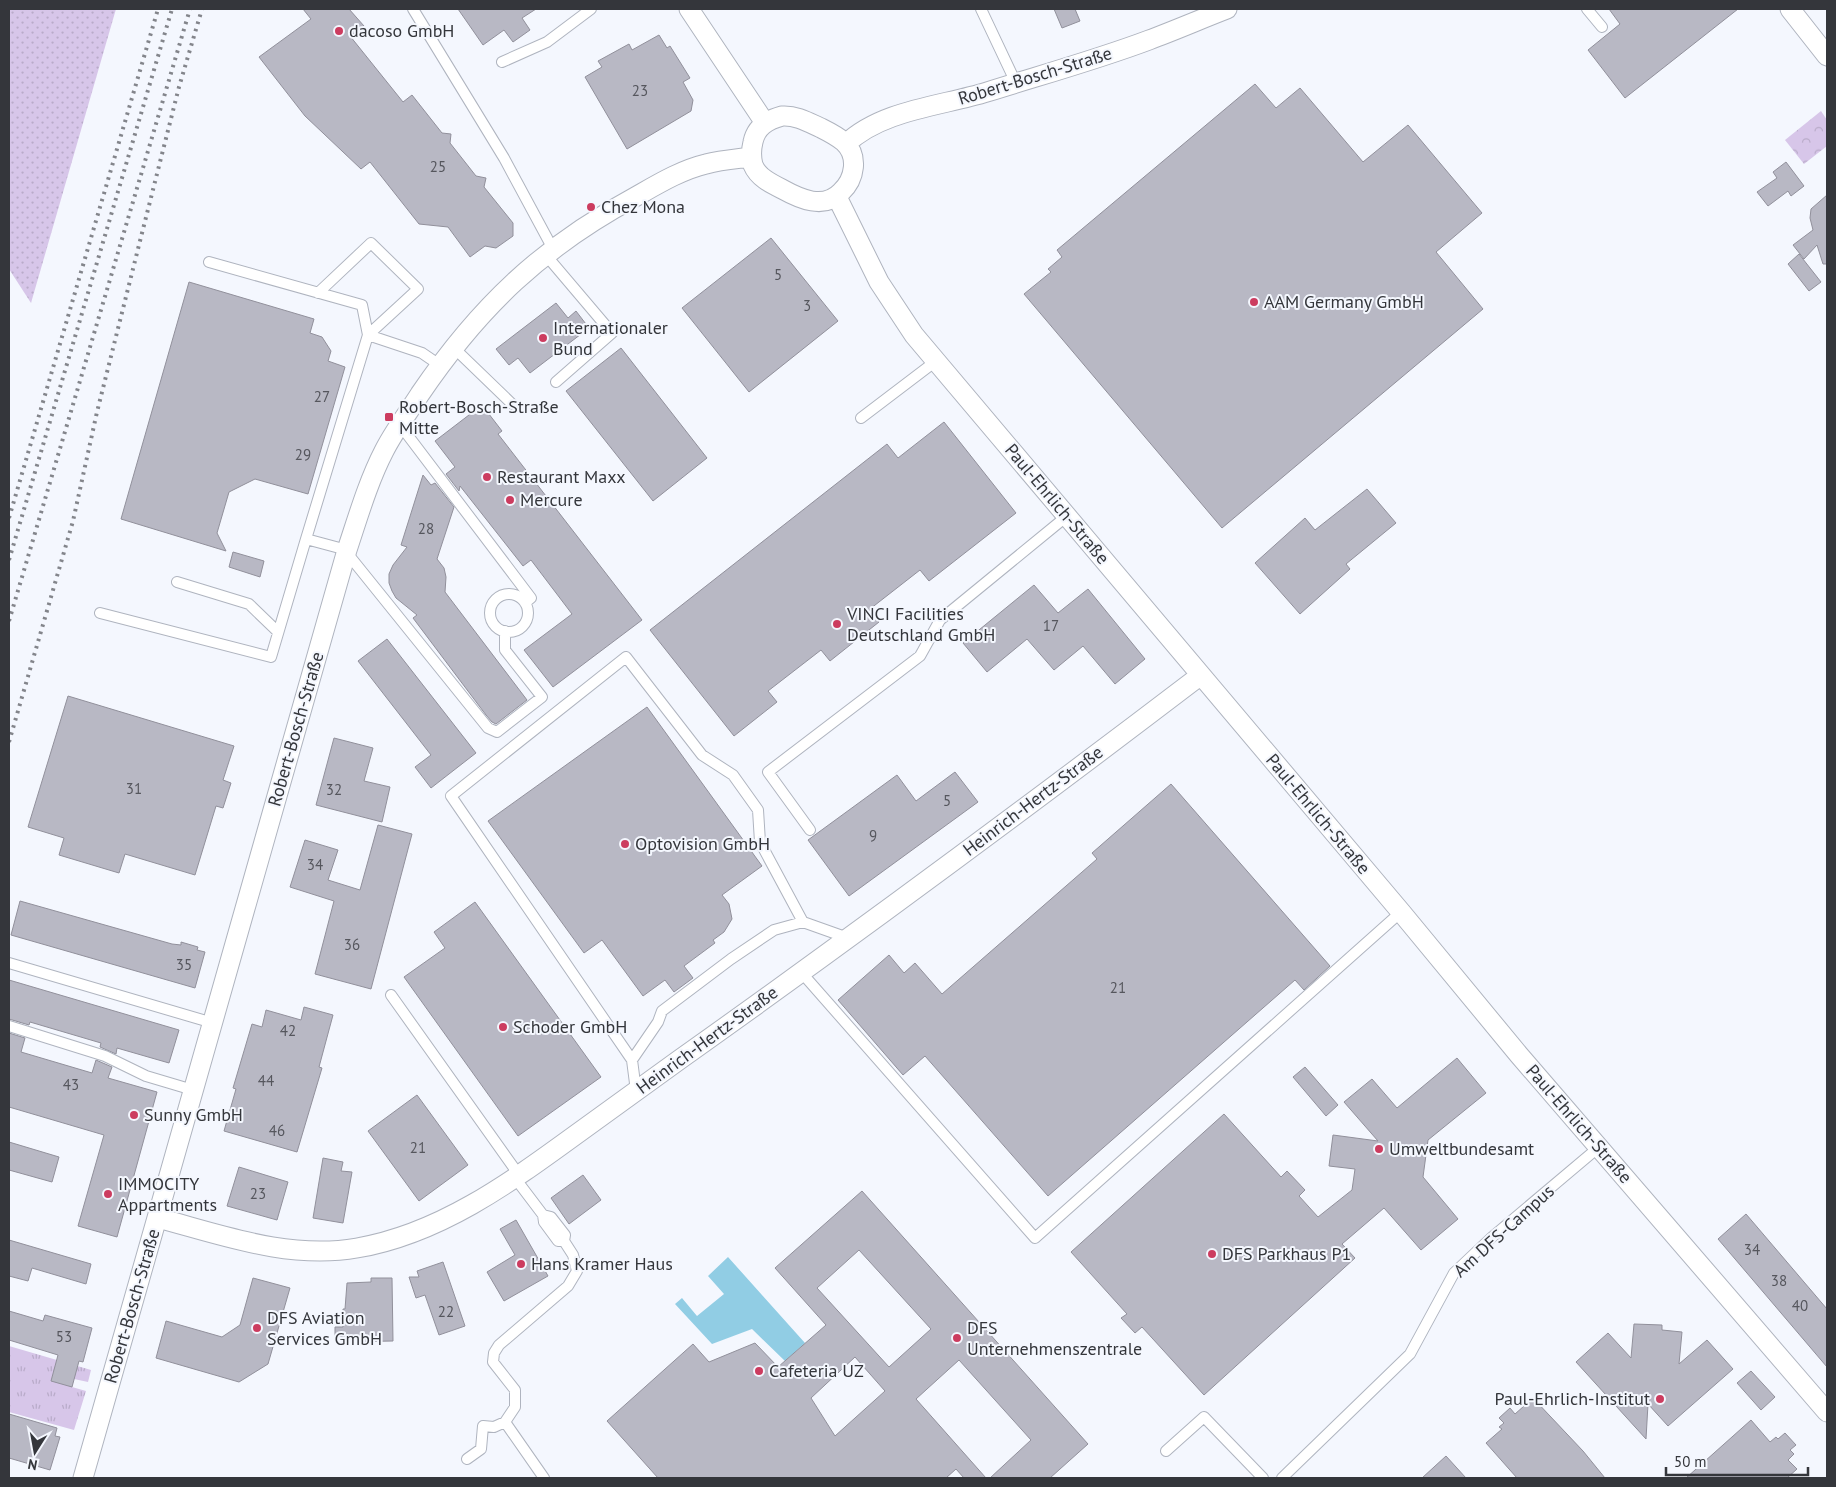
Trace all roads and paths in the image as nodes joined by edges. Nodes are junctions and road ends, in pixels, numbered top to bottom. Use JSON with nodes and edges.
{"nodes":[{"id":1,"x":413,"y":9,"type":"edge"},
{"id":2,"x":591,"y":9,"type":"edge"},
{"id":3,"x":688,"y":9,"type":"edge"},
{"id":4,"x":981,"y":9,"type":"edge"},
{"id":5,"x":1227,"y":9,"type":"edge"},
{"id":6,"x":1587,"y":9,"type":"edge"},
{"id":7,"x":1790,"y":9,"type":"edge"},
{"id":8,"x":1602,"y":27,"type":"dead end"},
{"id":9,"x":1827,"y":56,"type":"edge"},
{"id":10,"x":502,"y":62,"type":"dead end"},
{"id":11,"x":1016,"y":83,"type":"junction"},
{"id":12,"x":765,"y":123,"type":"junction"},
{"id":13,"x":846,"y":144,"type":"junction"},
{"id":14,"x":751,"y":157,"type":"junction"},
{"id":15,"x":836,"y":197,"type":"junction"},
{"id":16,"x":549,"y":252,"type":"junction"},
{"id":17,"x":209,"y":262,"type":"dead end"},
{"id":18,"x":318,"y":293,"type":"junction"},
{"id":19,"x":368,"y":335,"type":"junction"},
{"id":20,"x":454,"y":348,"type":"junction"},
{"id":21,"x":936,"y":360,"type":"junction"},
{"id":22,"x":440,"y":366,"type":"junction"},
{"id":23,"x":556,"y":382,"type":"dead end"},
{"id":24,"x":512,"y":404,"type":"dead end"},
{"id":25,"x":861,"y":418,"type":"dead end"},
{"id":26,"x":400,"y":425,"type":"junction"},
{"id":27,"x":1067,"y":516,"type":"junction"},
{"id":28,"x":306,"y":539,"type":"junction"},
{"id":29,"x":347,"y":552,"type":"junction"},
{"id":30,"x":177,"y":582,"type":"dead end"},
{"id":31,"x":524,"y":602,"type":"junction"},
{"id":32,"x":100,"y":613,"type":"dead end"},
{"id":33,"x":505,"y":631,"type":"junction"},
{"id":34,"x":278,"y":632,"type":"junction"},
{"id":35,"x":1201,"y":676,"type":"junction"},
{"id":36,"x":810,"y":830,"type":"dead end"},
{"id":37,"x":1401,"y":912,"type":"junction"},
{"id":38,"x":803,"y":922,"type":"junction"},
{"id":39,"x":848,"y":938,"type":"junction"},
{"id":40,"x":9,"y":963,"type":"edge"},
{"id":41,"x":802,"y":972,"type":"junction"},
{"id":42,"x":391,"y":995,"type":"dead end"},
{"id":43,"x":213,"y":1023,"type":"junction"},
{"id":44,"x":9,"y":1026,"type":"edge"},
{"id":45,"x":632,"y":1060,"type":"junction"},
{"id":46,"x":193,"y":1090,"type":"junction"},
{"id":47,"x":636,"y":1092,"type":"junction"},
{"id":48,"x":1599,"y":1147,"type":"junction"},
{"id":49,"x":517,"y":1177,"type":"junction"},
{"id":50,"x":158,"y":1218,"type":"junction"},
{"id":51,"x":1827,"y":1412,"type":"edge"},
{"id":52,"x":505,"y":1422,"type":"junction"},
{"id":53,"x":1166,"y":1451,"type":"dead end"},
{"id":54,"x":467,"y":1459,"type":"dead end"},
{"id":55,"x":83,"y":1478,"type":"edge"},
{"id":56,"x":544,"y":1478,"type":"edge"},
{"id":57,"x":1263,"y":1478,"type":"edge"},
{"id":58,"x":1282,"y":1478,"type":"edge"}],
"edges":[{"from":1,"to":16,"type":"lane"},
{"from":2,"to":10,"type":"lane"},
{"from":3,"to":12,"type":"street"},
{"from":4,"to":11,"type":"lane"},
{"from":5,"to":11,"type":"street","name":"Robert-Bosch-Straße"},
{"from":6,"to":8,"type":"lane"},
{"from":7,"to":9,"type":"street"},
{"from":11,"to":13,"type":"street","name":"Robert-Bosch-Straße"},
{"from":12,"to":13,"type":"street"},
{"from":12,"to":14,"type":"street"},
{"from":13,"to":15,"type":"street"},
{"from":14,"to":15,"type":"street"},
{"from":14,"to":16,"type":"street","name":"Robert-Bosch-Straße"},
{"from":15,"to":21,"type":"street","name":"Paul-Ehrlich-Straße"},
{"from":16,"to":20,"type":"street","name":"Robert-Bosch-Straße"},
{"from":16,"to":23,"type":"lane"},
{"from":17,"to":18,"type":"lane"},
{"from":18,"to":19,"type":"lane"},
{"from":18,"to":19,"type":"lane"},
{"from":19,"to":22,"type":"lane"},
{"from":19,"to":28,"type":"lane"},
{"from":20,"to":22,"type":"street","name":"Robert-Bosch-Straße"},
{"from":20,"to":24,"type":"lane"},
{"from":21,"to":25,"type":"lane"},
{"from":21,"to":27,"type":"street","name":"Paul-Ehrlich-Straße"},
{"from":22,"to":26,"type":"street","name":"Robert-Bosch-Straße"},
{"from":26,"to":29,"type":"street","name":"Robert-Bosch-Straße"},
{"from":26,"to":31,"type":"lane"},
{"from":27,"to":35,"type":"street","name":"Paul-Ehrlich-Straße"},
{"from":27,"to":36,"type":"lane"},
{"from":28,"to":29,"type":"lane"},
{"from":28,"to":34,"type":"lane"},
{"from":29,"to":33,"type":"lane"},
{"from":29,"to":43,"type":"street","name":"Robert-Bosch-Straße"},
{"from":30,"to":34,"type":"lane"},
{"from":31,"to":33,"type":"lane"},
{"from":31,"to":33,"type":"lane"},
{"from":32,"to":34,"type":"lane"},
{"from":35,"to":37,"type":"street","name":"Paul-Ehrlich-Straße"},
{"from":35,"to":39,"type":"street","name":"Heinrich-Hertz-Straße"},
{"from":37,"to":41,"type":"lane"},
{"from":37,"to":48,"type":"street","name":"Paul-Ehrlich-Straße"},
{"from":38,"to":39,"type":"lane"},
{"from":38,"to":45,"type":"lane"},
{"from":38,"to":45,"type":"lane"},
{"from":39,"to":41,"type":"street","name":"Heinrich-Hertz-Straße"},
{"from":40,"to":43,"type":"lane"},
{"from":41,"to":47,"type":"street","name":"Heinrich-Hertz-Straße"},
{"from":42,"to":49,"type":"lane"},
{"from":43,"to":46,"type":"street","name":"Robert-Bosch-Straße"},
{"from":44,"to":46,"type":"lane"},
{"from":45,"to":47,"type":"lane"},
{"from":46,"to":50,"type":"street","name":"Robert-Bosch-Straße"},
{"from":47,"to":49,"type":"street","name":"Heinrich-Hertz-Straße"},
{"from":48,"to":51,"type":"street","name":"Paul-Ehrlich-Straße"},
{"from":48,"to":58,"type":"lane","name":"Am DFS-Campus"},
{"from":49,"to":50,"type":"street","name":"Heinrich-Hertz-Straße"},
{"from":49,"to":52,"type":"lane"},
{"from":50,"to":55,"type":"street","name":"Robert-Bosch-Straße"},
{"from":52,"to":54,"type":"lane"},
{"from":52,"to":56,"type":"lane"},
{"from":53,"to":57,"type":"lane"}]}
